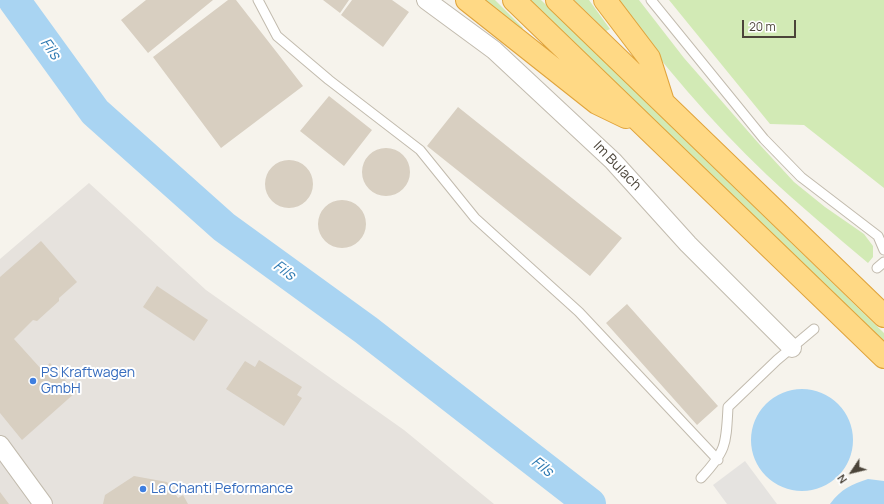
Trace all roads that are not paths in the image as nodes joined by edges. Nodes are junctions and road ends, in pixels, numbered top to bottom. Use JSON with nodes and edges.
{"nodes":[{"id":1,"x":258,"y":0,"type":"edge"},
{"id":2,"x":426,"y":0,"type":"edge"},
{"id":3,"x":467,"y":0,"type":"edge"},
{"id":4,"x":514,"y":0,"type":"edge"},
{"id":5,"x":557,"y":0,"type":"edge"},
{"id":6,"x":605,"y":0,"type":"edge"},
{"id":7,"x":651,"y":0,"type":"edge"},
{"id":8,"x":664,"y":105,"type":"junction"},
{"id":9,"x":646,"y":127,"type":"junction"},
{"id":10,"x":884,"y":250,"type":"edge"},
{"id":11,"x":884,"y":316,"type":"edge"},
{"id":12,"x":814,"y":329,"type":"dead end"},
{"id":13,"x":792,"y":348,"type":"junction"},
{"id":14,"x":884,"y":357,"type":"edge"},
{"id":15,"x":0,"y":445,"type":"edge"},
{"id":16,"x":718,"y":460,"type":"junction"},
{"id":17,"x":701,"y":478,"type":"dead end"},
{"id":18,"x":43,"y":504,"type":"edge"}],
"edges":[{"from":1,"to":16,"type":"lane"},
{"from":2,"to":13,"type":"street","name":"Im Bulach"},
{"from":3,"to":9,"type":"highway"},
{"from":4,"to":9,"type":"highway"},
{"from":5,"to":8,"type":"highway"},
{"from":6,"to":8,"type":"highway"},
{"from":7,"to":10,"type":"lane"},
{"from":8,"to":11,"type":"highway"},
{"from":9,"to":14,"type":"highway"},
{"from":12,"to":13,"type":"lane"},
{"from":13,"to":16,"type":"lane"},
{"from":15,"to":18,"type":"street"},
{"from":16,"to":17,"type":"lane"}]}
